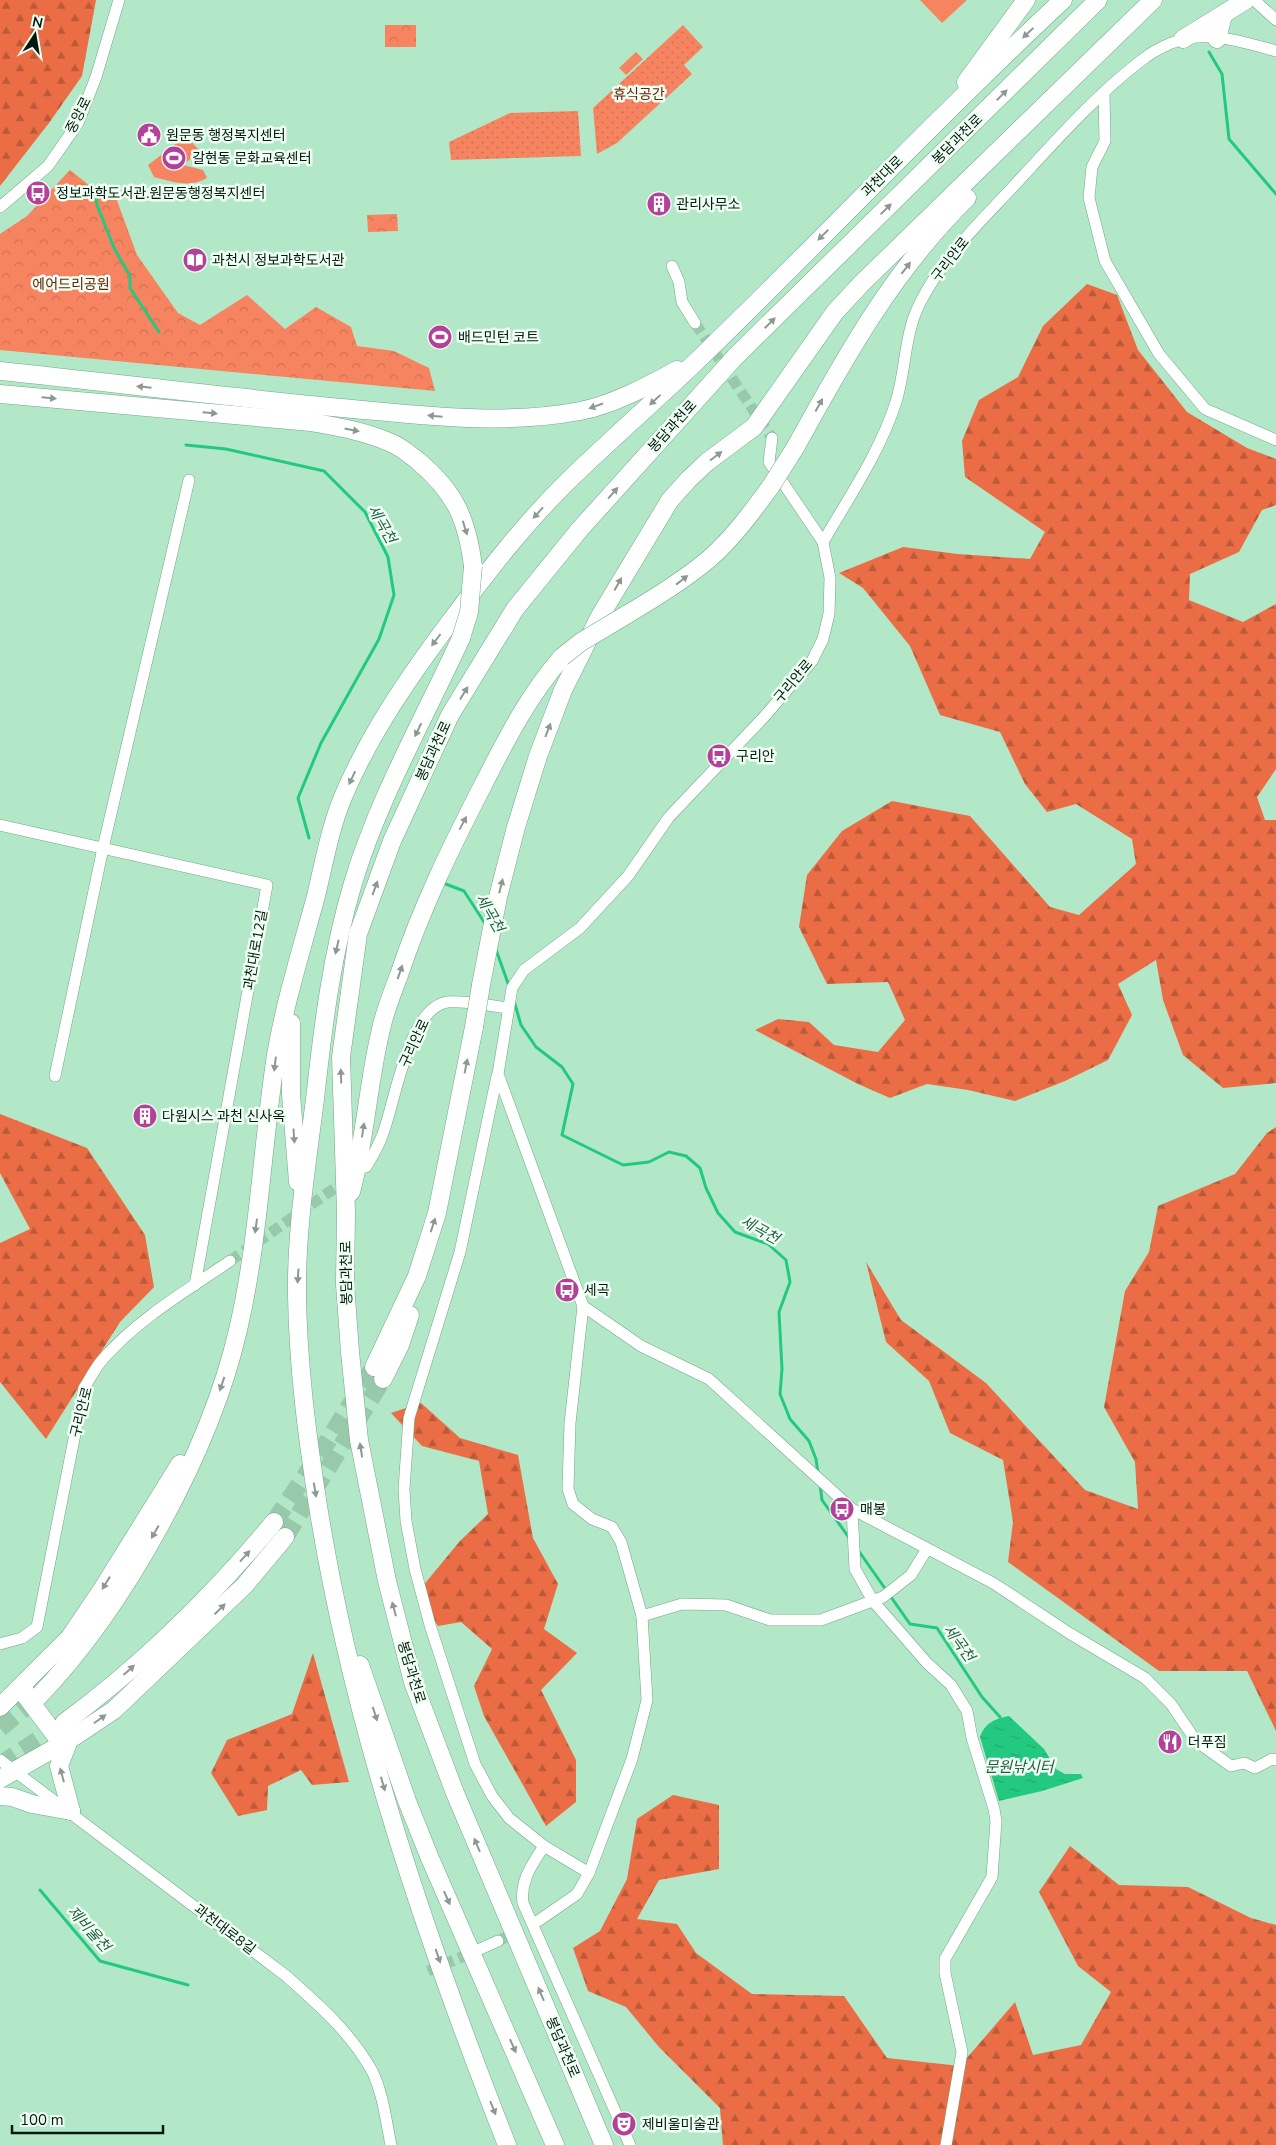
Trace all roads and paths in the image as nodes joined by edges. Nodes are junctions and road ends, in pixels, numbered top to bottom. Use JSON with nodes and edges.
{"nodes":[{"id":1,"x":119,"y":0,"type":"edge"},
{"id":2,"x":1026,"y":0,"type":"edge"},
{"id":3,"x":1063,"y":0,"type":"edge"},
{"id":4,"x":1098,"y":0,"type":"edge"},
{"id":5,"x":1246,"y":0,"type":"edge"},
{"id":6,"x":1254,"y":0,"type":"edge"},
{"id":7,"x":1152,"y":1,"type":"edge"},
{"id":8,"x":1223,"y":15,"type":"junction"},
{"id":9,"x":1276,"y":20,"type":"edge"},
{"id":10,"x":1183,"y":39,"type":"junction"},
{"id":11,"x":1217,"y":39,"type":"junction"},
{"id":12,"x":1276,"y":50,"type":"edge"},
{"id":13,"x":1104,"y":93,"type":"junction"},
{"id":14,"x":944,"y":114,"type":"junction"},
{"id":15,"x":0,"y":207,"type":"edge"},
{"id":16,"x":672,"y":266,"type":"dead end"},
{"id":17,"x":695,"y":323,"type":"tunnel mouth"},
{"id":18,"x":703,"y":355,"type":"junction"},
{"id":19,"x":0,"y":370,"type":"edge"},
{"id":20,"x":0,"y":394,"type":"edge"},
{"id":21,"x":772,"y":438,"type":"tunnel mouth"},
{"id":22,"x":1276,"y":440,"type":"edge"},
{"id":23,"x":189,"y":480,"type":"dead end"},
{"id":24,"x":823,"y":542,"type":"junction"},
{"id":25,"x":0,"y":825,"type":"edge"},
{"id":26,"x":103,"y":848,"type":"junction"},
{"id":27,"x":293,"y":983,"type":"junction"},
{"id":28,"x":508,"y":1008,"type":"junction"},
{"id":29,"x":498,"y":1074,"type":"junction"},
{"id":30,"x":56,"y":1076,"type":"dead end"},
{"id":31,"x":512,"y":1111,"type":"junction"},
{"id":32,"x":491,"y":1112,"type":"junction"},
{"id":33,"x":366,"y":1167,"type":"dead end"},
{"id":34,"x":346,"y":1212,"type":"junction"},
{"id":35,"x":301,"y":1227,"type":"junction"},
{"id":36,"x":230,"y":1261,"type":"tunnel mouth"},
{"id":37,"x":195,"y":1285,"type":"junction"},
{"id":38,"x":583,"y":1306,"type":"junction"},
{"id":39,"x":379,"y":1373,"type":"tunnel mouth"},
{"id":40,"x":207,"y":1424,"type":"junction"},
{"id":41,"x":852,"y":1508,"type":"junction"},
{"id":42,"x":274,"y":1522,"type":"tunnel mouth"},
{"id":43,"x":286,"y":1537,"type":"tunnel mouth"},
{"id":44,"x":928,"y":1549,"type":"junction"},
{"id":45,"x":328,"y":1568,"type":"junction"},
{"id":46,"x":878,"y":1599,"type":"junction"},
{"id":47,"x":642,"y":1616,"type":"junction"},
{"id":48,"x":0,"y":1644,"type":"edge"},
{"id":49,"x":24,"y":1685,"type":"junction"},
{"id":50,"x":38,"y":1697,"type":"tunnel mouth"},
{"id":51,"x":2,"y":1707,"type":"edge"},
{"id":52,"x":64,"y":1723,"type":"tunnel mouth"},
{"id":53,"x":68,"y":1741,"type":"junction"},
{"id":54,"x":1276,"y":1760,"type":"edge"},
{"id":55,"x":5,"y":1770,"type":"edge"},
{"id":56,"x":0,"y":1796,"type":"edge"},
{"id":57,"x":71,"y":1812,"type":"junction"},
{"id":58,"x":544,"y":1846,"type":"junction"},
{"id":59,"x":589,"y":1873,"type":"junction"},
{"id":60,"x":538,"y":1921,"type":"tunnel mouth"},
{"id":61,"x":498,"y":1940,"type":"tunnel mouth"},
{"id":62,"x":480,"y":1949,"type":"tunnel mouth"},
{"id":63,"x":588,"y":2103,"type":"junction"},
{"id":64,"x":391,"y":2145,"type":"edge"},
{"id":65,"x":507,"y":2145,"type":"edge"},
{"id":66,"x":555,"y":2145,"type":"edge"},
{"id":67,"x":604,"y":2145,"type":"edge"},
{"id":68,"x":609,"y":2145,"type":"edge"},
{"id":69,"x":630,"y":2145,"type":"edge"},
{"id":70,"x":946,"y":2145,"type":"edge"}],
"edges":[{"from":1,"to":15,"type":"street","name":"중앙로"},
{"from":2,"to":14,"type":"highway"},
{"from":3,"to":14,"type":"highway","name":"과천대로","one_way":true},
{"from":34,"to":4,"type":"highway","name":"봉담과천로","one_way":true,"bridge":true},
{"from":5,"to":8,"type":"highway"},
{"from":6,"to":9,"type":"street"},
{"from":34,"to":7,"type":"highway","one_way":true,"bridge":true},
{"from":39,"to":7,"type":"highway","one_way":true,"bridge":true},
{"from":8,"to":10,"type":"highway"},
{"from":8,"to":11,"type":"highway"},
{"from":10,"to":11,"type":"street"},
{"from":10,"to":13,"type":"street","name":"구리안로"},
{"from":11,"to":12,"type":"street"},
{"from":13,"to":22,"type":"street"},
{"from":13,"to":24,"type":"street","name":"구리안로"},
{"from":14,"to":18,"type":"highway","name":"과천대로","one_way":true},
{"from":16,"to":17,"type":"street"},
{"from":18,"to":19,"type":"highway","one_way":true},
{"from":18,"to":27,"type":"highway","one_way":true},
{"from":20,"to":35,"type":"highway","one_way":true,"bridge":true},
{"from":21,"to":24,"type":"street"},
{"from":23,"to":26,"type":"street"},
{"from":24,"to":28,"type":"street","name":"구리안로"},
{"from":25,"to":26,"type":"street","name":"과천대로12길"},
{"from":26,"to":30,"type":"street"},
{"from":26,"to":37,"type":"street","name":"과천대로12길"},
{"from":27,"to":35,"type":"highway","one_way":true},
{"from":27,"to":40,"type":"highway","one_way":true},
{"from":28,"to":29,"type":"street"},
{"from":28,"to":33,"type":"street","name":"구리안로"},
{"from":29,"to":31,"type":"street"},
{"from":29,"to":32,"type":"street"},
{"from":31,"to":32,"type":"street"},
{"from":31,"to":38,"type":"street"},
{"from":32,"to":58,"type":"street"},
{"from":63,"to":34,"type":"highway","name":"봉담과천로","one_way":true},
{"from":35,"to":45,"type":"highway","one_way":true},
{"from":36,"to":37,"type":"street","name":"구리안로"},
{"from":37,"to":48,"type":"street","name":"구리안로"},
{"from":38,"to":41,"type":"street"},
{"from":38,"to":47,"type":"street"},
{"from":40,"to":49,"type":"highway","one_way":true},
{"from":40,"to":50,"type":"highway","one_way":true},
{"from":41,"to":44,"type":"street"},
{"from":41,"to":46,"type":"street"},
{"from":52,"to":42,"type":"highway","one_way":true},
{"from":53,"to":43,"type":"highway","one_way":true},
{"from":44,"to":46,"type":"street"},
{"from":44,"to":54,"type":"street"},
{"from":45,"to":65,"type":"highway","one_way":true},
{"from":45,"to":66,"type":"highway","one_way":true},
{"from":46,"to":47,"type":"street"},
{"from":46,"to":70,"type":"street"},
{"from":47,"to":59,"type":"street"},
{"from":49,"to":51,"type":"highway"},
{"from":49,"to":53,"type":"highway"},
{"from":53,"to":55,"type":"highway"},
{"from":57,"to":53,"type":"highway","one_way":true},
{"from":55,"to":57,"type":"street","name":"과천대로8길"},
{"from":56,"to":57,"type":"highway"},
{"from":57,"to":64,"type":"street","name":"과천대로8길"},
{"from":58,"to":59,"type":"street"},
{"from":58,"to":69,"type":"street"},
{"from":59,"to":60,"type":"street"},
{"from":61,"to":62,"type":"street"},
{"from":63,"to":67,"type":"highway","name":"봉담과천로"},
{"from":63,"to":68,"type":"highway","name":"봉담과천로"}]}
